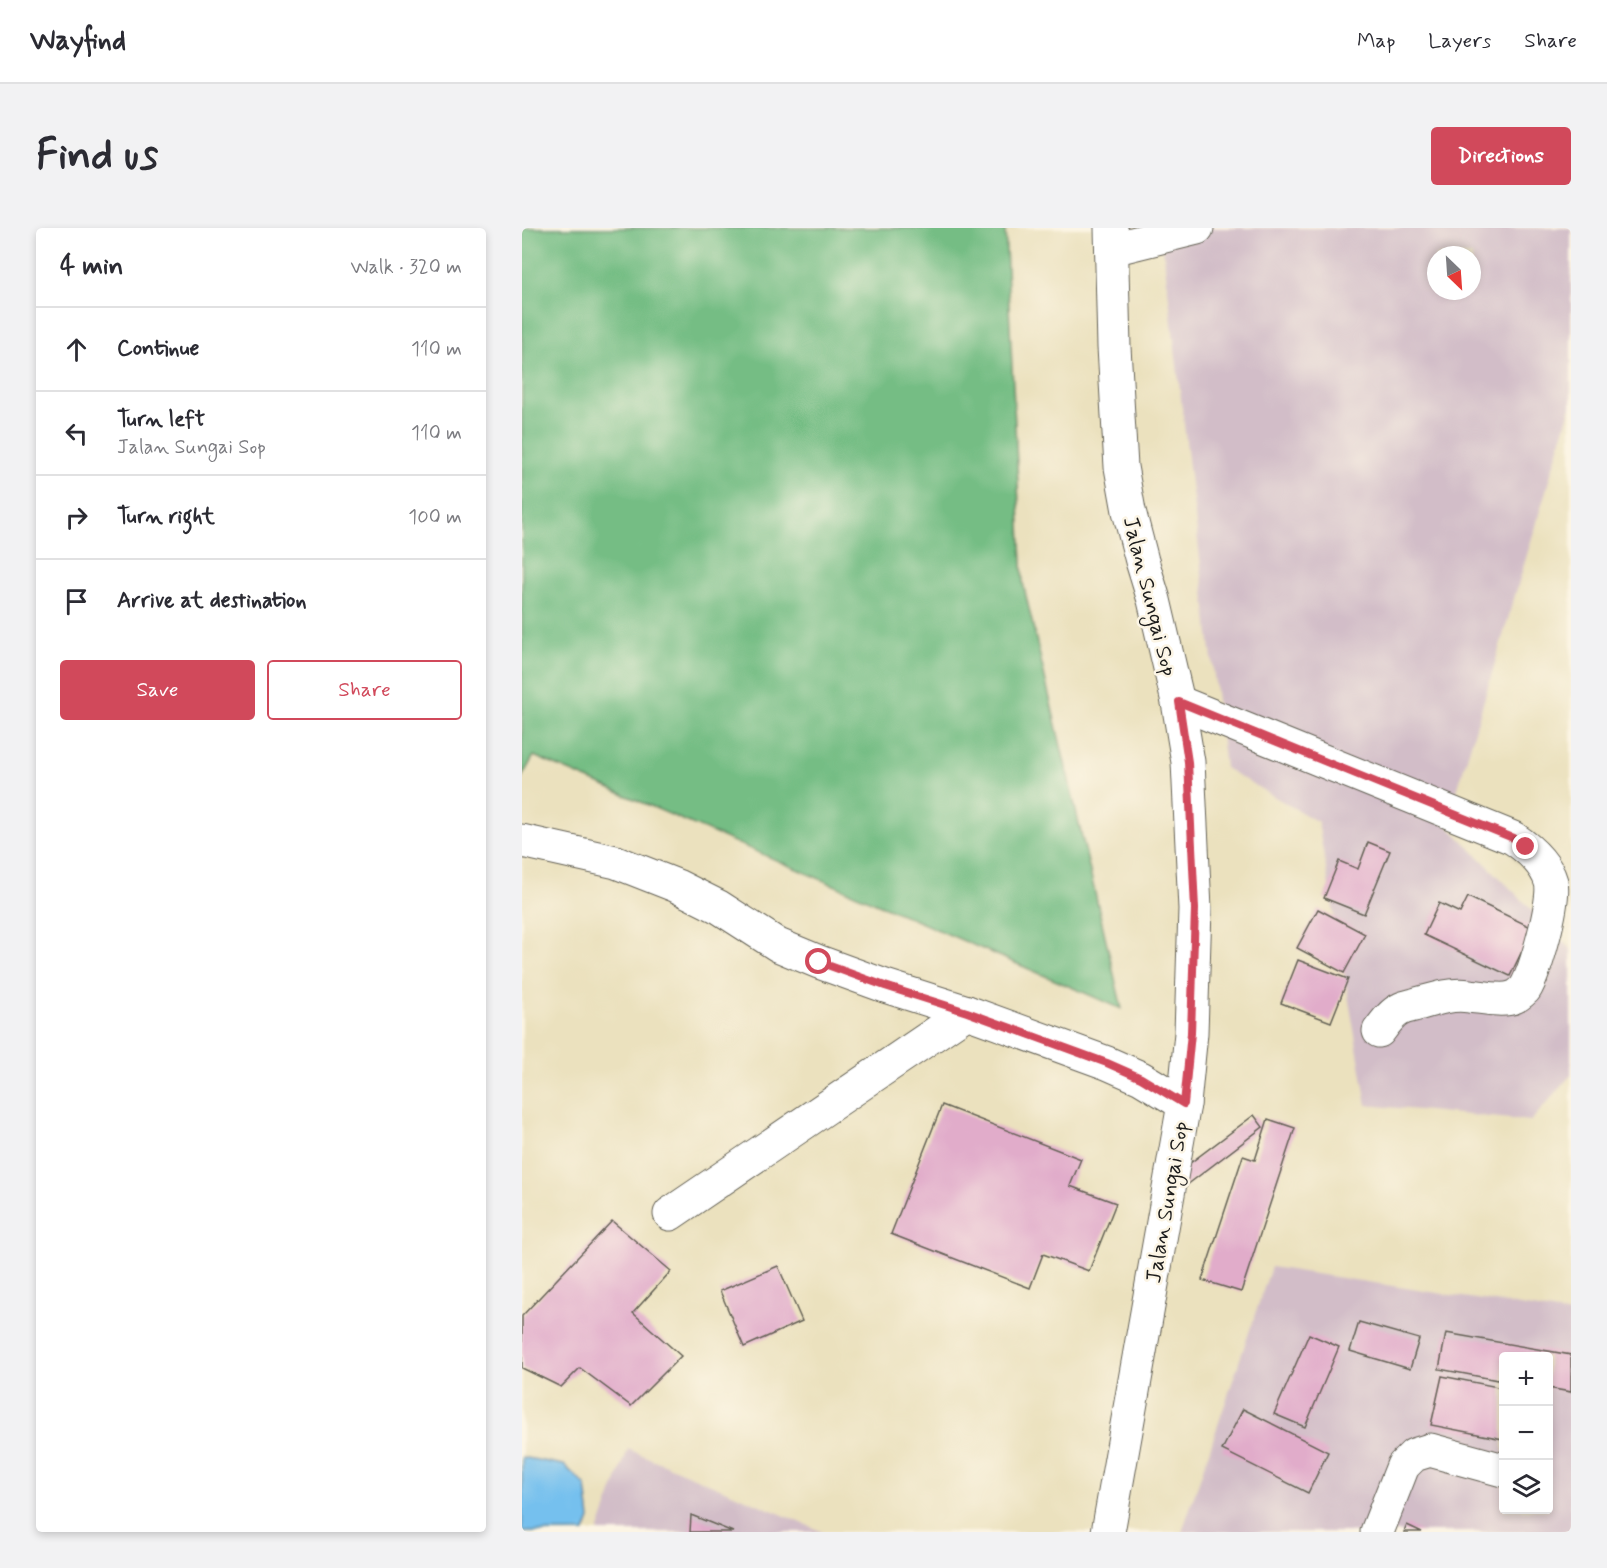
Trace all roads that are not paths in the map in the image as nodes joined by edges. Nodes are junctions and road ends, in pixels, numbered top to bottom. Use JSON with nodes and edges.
{"nodes":[{"id":1,"x":1197,"y":228,"type":"edge"},
{"id":2,"x":1111,"y":238,"type":"edge"},
{"id":3,"x":1179,"y":702,"type":"junction"},
{"id":4,"x":522,"y":841,"type":"edge"},
{"id":5,"x":967,"y":1012,"type":"junction"},
{"id":6,"x":1378,"y":1031,"type":"dead end"},
{"id":7,"x":1184,"y":1104,"type":"junction"},
{"id":8,"x":670,"y":1214,"type":"dead end"},
{"id":9,"x":1499,"y":1469,"type":"edge"},
{"id":10,"x":1108,"y":1532,"type":"edge"},
{"id":11,"x":1377,"y":1532,"type":"edge"}],
"edges":[{"from":1,"to":2,"type":"street"},
{"from":2,"to":3,"type":"street","name":"Jalan Sungai Sop"},
{"from":3,"to":6,"type":"street"},
{"from":3,"to":7,"type":"street","name":"Jalan Sungai Sop"},
{"from":4,"to":5,"type":"street"},
{"from":5,"to":7,"type":"street"},
{"from":5,"to":8,"type":"street"},
{"from":7,"to":10,"type":"street","name":"Jalan Sungai Sop"},
{"from":9,"to":11,"type":"street"}]}
